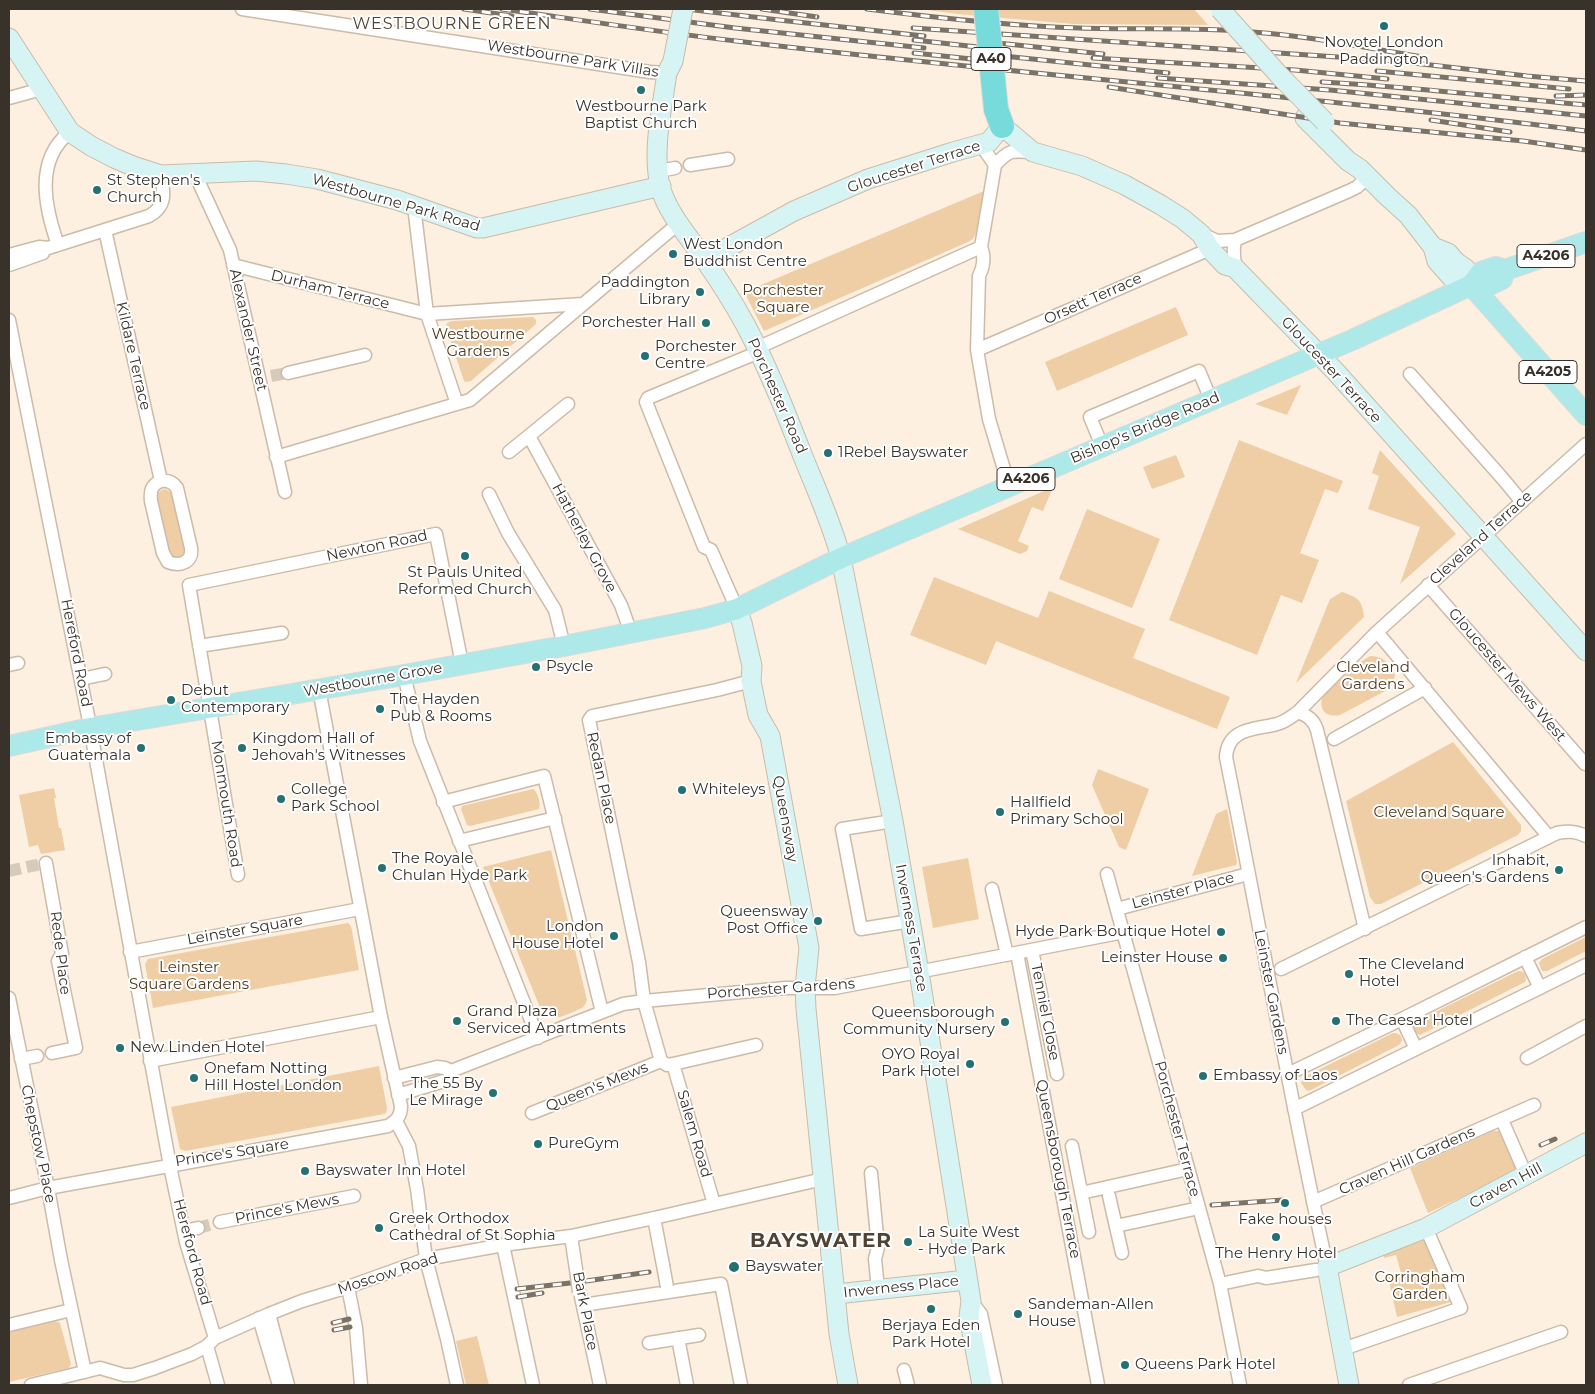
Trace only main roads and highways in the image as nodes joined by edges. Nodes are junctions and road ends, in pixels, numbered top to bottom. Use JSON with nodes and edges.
{"nodes":[{"id":1,"x":986,"y":9,"type":"edge"},
{"id":2,"x":999,"y":118,"type":"road end"},
{"id":3,"x":1586,"y":242,"type":"edge"},
{"id":4,"x":1471,"y":285,"type":"junction"},
{"id":5,"x":1586,"y":415,"type":"edge"},
{"id":6,"x":737,"y":609,"type":"joint"},
{"id":7,"x":9,"y":746,"type":"edge"}],
"edges":[{"from":1,"to":2,"type":"highway","number":"A40","bridge":true},
{"from":3,"to":4,"type":"main road","name":"Bishop's Bridge Road","number":"A4206"},
{"from":4,"to":5,"type":"main road","number":"A4205"},
{"from":4,"to":6,"type":"main road","name":"Bishop's Bridge Road","number":"A4206"},
{"from":6,"to":7,"type":"main road","name":"Westbourne Grove","number":"A4206"}]}
